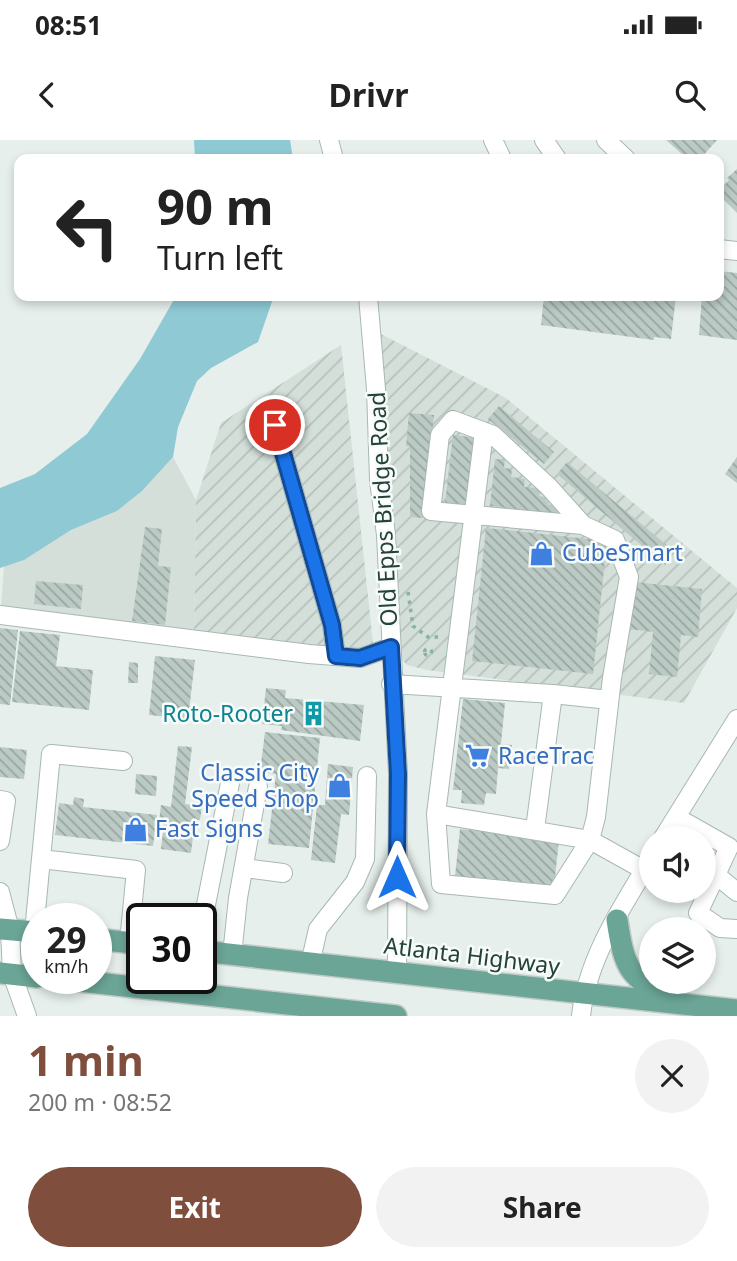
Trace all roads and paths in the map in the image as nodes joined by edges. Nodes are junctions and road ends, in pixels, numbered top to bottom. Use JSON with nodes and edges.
{"nodes":[{"id":1,"x":606,"y":140,"type":"edge"},
{"id":2,"x":621,"y":154,"type":"edge"},
{"id":3,"x":368,"y":301,"type":"edge"},
{"id":4,"x":275,"y":425,"type":"dead end"},
{"id":5,"x":484,"y":432,"type":"junction"},
{"id":6,"x":475,"y":517,"type":"junction"},
{"id":7,"x":583,"y":525,"type":"junction"},
{"id":8,"x":406,"y":582,"type":"dead end"},
{"id":9,"x":0,"y":615,"type":"edge"},
{"id":10,"x":431,"y":637,"type":"junction"},
{"id":11,"x":444,"y":637,"type":"dead end"},
{"id":12,"x":391,"y":647,"type":"junction"},
{"id":13,"x":429,"y":649,"type":"dead end"},
{"id":14,"x":336,"y":656,"type":"junction"},
{"id":15,"x":391,"y":684,"type":"junction"},
{"id":16,"x":450,"y":685,"type":"junction"},
{"id":17,"x":554,"y":694,"type":"junction"},
{"id":18,"x":610,"y":700,"type":"junction"},
{"id":19,"x":737,"y":719,"type":"edge"},
{"id":20,"x":123,"y":761,"type":"dead end"},
{"id":21,"x":367,"y":776,"type":"dead end"},
{"id":22,"x":230,"y":783,"type":"dead end"},
{"id":23,"x":258,"y":787,"type":"dead end"},
{"id":24,"x":3,"y":801,"type":"edge"},
{"id":25,"x":436,"y":814,"type":"junction"},
{"id":26,"x":676,"y":817,"type":"junction"},
{"id":27,"x":670,"y":826,"type":"edge"},
{"id":28,"x":692,"y":826,"type":"edge"},
{"id":29,"x":535,"y":829,"type":"junction"},
{"id":30,"x":590,"y":840,"type":"junction"},
{"id":31,"x":716,"y":840,"type":"edge"},
{"id":32,"x":0,"y":841,"type":"edge"},
{"id":33,"x":366,"y":851,"type":"junction"},
{"id":34,"x":397,"y":852,"type":"junction"},
{"id":35,"x":41,"y":859,"type":"junction"},
{"id":36,"x":639,"y":861,"type":"edge"},
{"id":37,"x":244,"y":868,"type":"junction"},
{"id":38,"x":283,"y":873,"type":"dead end"},
{"id":39,"x":716,"y":875,"type":"joint"},
{"id":40,"x":639,"y":881,"type":"edge"},
{"id":41,"x":0,"y":892,"type":"edge"},
{"id":42,"x":737,"y":892,"type":"edge"},
{"id":43,"x":37,"y":903,"type":"edge"},
{"id":44,"x":136,"y":903,"type":"edge"},
{"id":45,"x":206,"y":903,"type":"edge"},
{"id":46,"x":703,"y":903,"type":"edge"},
{"id":47,"x":617,"y":920,"type":"junction"},
{"id":48,"x":5,"y":929,"type":"edge"},
{"id":49,"x":737,"y":929,"type":"edge"},
{"id":50,"x":217,"y":953,"type":"edge"},
{"id":51,"x":232,"y":955,"type":"junction"},
{"id":52,"x":310,"y":964,"type":"junction"},
{"id":53,"x":6,"y":973,"type":"edge"},
{"id":54,"x":397,"y":974,"type":"junction"},
{"id":55,"x":112,"y":985,"type":"edge"},
{"id":56,"x":582,"y":1006,"type":"edge"},
{"id":57,"x":682,"y":1006,"type":"junction"},
{"id":58,"x":737,"y":1010,"type":"edge"},
{"id":59,"x":327,"y":1012,"type":"edge"},
{"id":60,"x":27,"y":1016,"type":"edge"},
{"id":61,"x":396,"y":1016,"type":"edge"}],
"edges":[{"from":1,"to":2,"type":"street"},
{"from":3,"to":12,"type":"street","name":"Old Epps Bridge Road"},
{"from":4,"to":14,"type":"street"},
{"from":5,"to":6,"type":"street"},
{"from":5,"to":6,"type":"street"},
{"from":5,"to":7,"type":"street"},
{"from":6,"to":7,"type":"street"},
{"from":6,"to":16,"type":"street"},
{"from":7,"to":18,"type":"street"},
{"from":8,"to":10,"type":"path"},
{"from":9,"to":14,"type":"street"},
{"from":10,"to":11,"type":"path"},
{"from":10,"to":13,"type":"path"},
{"from":12,"to":14,"type":"street"},
{"from":12,"to":15,"type":"street","name":"Old Epps Bridge Road"},
{"from":15,"to":16,"type":"street"},
{"from":15,"to":34,"type":"street","name":"Old Epps Bridge Road"},
{"from":16,"to":17,"type":"street"},
{"from":16,"to":25,"type":"street"},
{"from":17,"to":18,"type":"street"},
{"from":17,"to":29,"type":"street"},
{"from":18,"to":30,"type":"street"},
{"from":19,"to":26,"type":"street"},
{"from":20,"to":35,"type":"street"},
{"from":21,"to":33,"type":"street"},
{"from":22,"to":45,"type":"street"},
{"from":23,"to":37,"type":"street"},
{"from":24,"to":32,"type":"street"},
{"from":25,"to":29,"type":"street"},
{"from":25,"to":30,"type":"street"},
{"from":26,"to":27,"type":"street"},
{"from":26,"to":28,"type":"street"},
{"from":29,"to":30,"type":"street"},
{"from":30,"to":36,"type":"street"},
{"from":31,"to":39,"type":"street"},
{"from":33,"to":34,"type":"street"},
{"from":33,"to":52,"type":"street"},
{"from":34,"to":54,"type":"street","name":"Old Epps Bridge Road"},
{"from":35,"to":43,"type":"street"},
{"from":35,"to":44,"type":"street"},
{"from":37,"to":38,"type":"street"},
{"from":37,"to":51,"type":"street"},
{"from":39,"to":42,"type":"street"},
{"from":40,"to":47,"type":"street"},
{"from":41,"to":48,"type":"street"},
{"from":46,"to":49,"type":"street"},
{"from":47,"to":56,"type":"street"},
{"from":47,"to":57,"type":"main road"},
{"from":48,"to":53,"type":"street"},
{"from":50,"to":51,"type":"main road","name":"Atlanta Highway"},
{"from":51,"to":52,"type":"main road","name":"Atlanta Highway"},
{"from":52,"to":54,"type":"main road","name":"Atlanta Highway"},
{"from":53,"to":60,"type":"street"},
{"from":54,"to":56,"type":"main road","name":"Atlanta Highway"},
{"from":55,"to":59,"type":"main road"},
{"from":56,"to":57,"type":"main road","name":"Atlanta Highway"},
{"from":57,"to":58,"type":"main road","name":"Atlanta Highway"},
{"from":59,"to":61,"type":"main road"}]}
